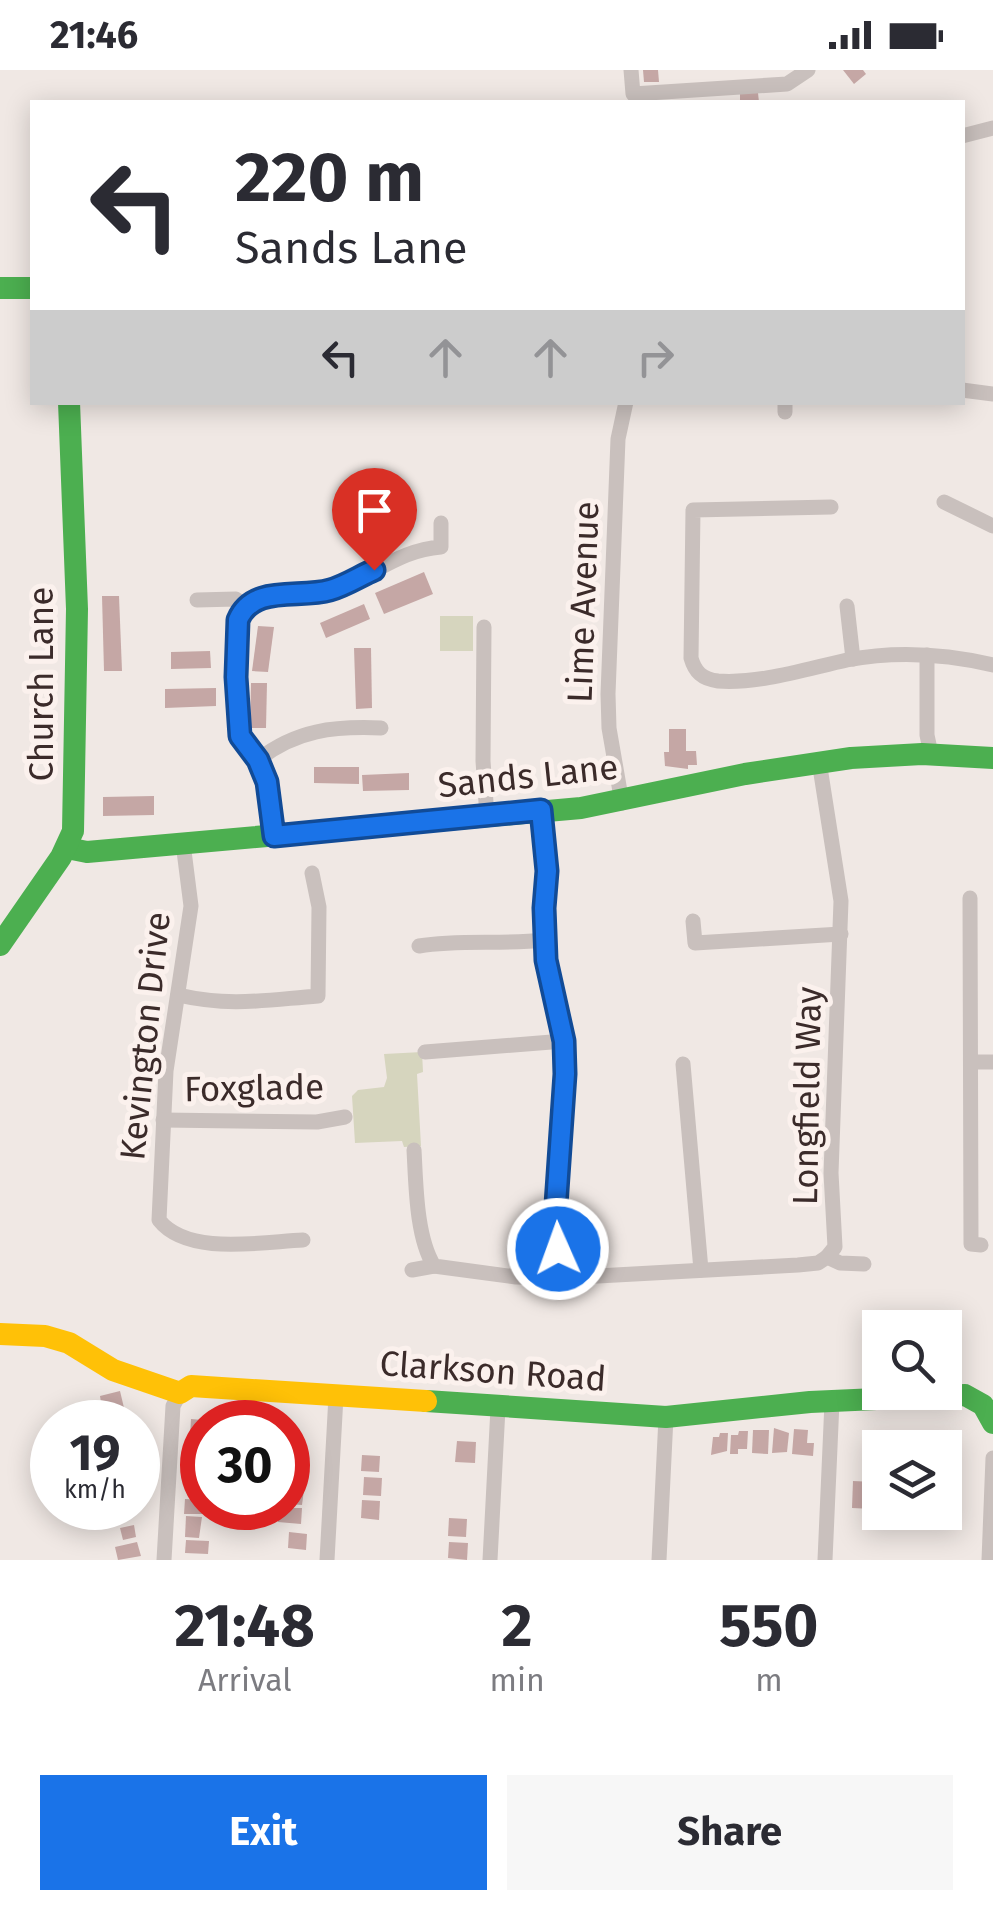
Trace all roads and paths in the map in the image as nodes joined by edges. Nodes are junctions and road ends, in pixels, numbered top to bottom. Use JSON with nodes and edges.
{"nodes":[{"id":1,"x":631,"y":70,"type":"edge"},
{"id":2,"x":808,"y":70,"type":"edge"},
{"id":3,"x":734,"y":95,"type":"edge"},
{"id":4,"x":993,"y":128,"type":"edge"},
{"id":5,"x":965,"y":135,"type":"edge"},
{"id":6,"x":0,"y":288,"type":"edge"},
{"id":7,"x":30,"y":288,"type":"edge"},
{"id":8,"x":965,"y":390,"type":"edge"},
{"id":9,"x":993,"y":394,"type":"edge"},
{"id":10,"x":70,"y":405,"type":"edge"},
{"id":11,"x":625,"y":405,"type":"edge"},
{"id":12,"x":944,"y":502,"type":"dead end"},
{"id":13,"x":674,"y":510,"type":"dead end"},
{"id":14,"x":693,"y":510,"type":"junction"},
{"id":15,"x":962,"y":511,"type":"junction"},
{"id":16,"x":441,"y":523,"type":"dead end"},
{"id":17,"x":814,"y":525,"type":"dead end"},
{"id":18,"x":954,"y":526,"type":"dead end"},
{"id":19,"x":993,"y":526,"type":"edge"},
{"id":20,"x":197,"y":600,"type":"dead end"},
{"id":21,"x":847,"y":606,"type":"dead end"},
{"id":22,"x":246,"y":607,"type":"junction"},
{"id":23,"x":484,"y":627,"type":"dead end"},
{"id":24,"x":484,"y":651,"type":"junction"},
{"id":25,"x":501,"y":651,"type":"dead end"},
{"id":26,"x":927,"y":655,"type":"junction"},
{"id":27,"x":853,"y":659,"type":"junction"},
{"id":28,"x":993,"y":665,"type":"edge"},
{"id":29,"x":381,"y":728,"type":"dead end"},
{"id":30,"x":931,"y":754,"type":"junction"},
{"id":31,"x":993,"y":758,"type":"edge"},
{"id":32,"x":258,"y":760,"type":"junction"},
{"id":33,"x":819,"y":761,"type":"junction"},
{"id":34,"x":622,"y":803,"type":"junction"},
{"id":35,"x":541,"y":810,"type":"junction"},
{"id":36,"x":487,"y":816,"type":"junction"},
{"id":37,"x":274,"y":836,"type":"junction"},
{"id":38,"x":183,"y":843,"type":"junction"},
{"id":39,"x":67,"y":848,"type":"junction"},
{"id":40,"x":312,"y":873,"type":"dead end"},
{"id":41,"x":970,"y":898,"type":"dead end"},
{"id":42,"x":693,"y":921,"type":"dead end"},
{"id":43,"x":841,"y":934,"type":"junction"},
{"id":44,"x":544,"y":940,"type":"junction"},
{"id":45,"x":0,"y":945,"type":"edge"},
{"id":46,"x":419,"y":946,"type":"dead end"},
{"id":47,"x":335,"y":994,"type":"dead end"},
{"id":48,"x":178,"y":995,"type":"junction"},
{"id":49,"x":318,"y":996,"type":"junction"},
{"id":50,"x":564,"y":1041,"type":"junction"},
{"id":51,"x":425,"y":1052,"type":"dead end"},
{"id":52,"x":971,"y":1062,"type":"junction"},
{"id":53,"x":993,"y":1062,"type":"edge"},
{"id":54,"x":683,"y":1064,"type":"dead end"},
{"id":55,"x":345,"y":1116,"type":"dead end"},
{"id":56,"x":164,"y":1120,"type":"junction"},
{"id":57,"x":414,"y":1150,"type":"dead end"},
{"id":58,"x":168,"y":1232,"type":"junction"},
{"id":59,"x":303,"y":1240,"type":"dead end"},
{"id":60,"x":969,"y":1246,"type":"dead end"},
{"id":61,"x":158,"y":1248,"type":"dead end"},
{"id":62,"x":827,"y":1257,"type":"junction"},
{"id":63,"x":864,"y":1264,"type":"dead end"},
{"id":64,"x":434,"y":1266,"type":"junction"},
{"id":65,"x":412,"y":1270,"type":"dead end"},
{"id":66,"x":701,"y":1270,"type":"junction"},
{"id":67,"x":561,"y":1278,"type":"junction"},
{"id":68,"x":0,"y":1334,"type":"edge"},
{"id":69,"x":180,"y":1392,"type":"junction"},
{"id":70,"x":336,"y":1396,"type":"junction"},
{"id":71,"x":832,"y":1402,"type":"junction"},
{"id":72,"x":498,"y":1408,"type":"junction"},
{"id":73,"x":666,"y":1416,"type":"junction"},
{"id":74,"x":991,"y":1418,"type":"edge"},
{"id":75,"x":993,"y":1458,"type":"edge"},
{"id":76,"x":992,"y":1516,"type":"edge"},
{"id":77,"x":164,"y":1560,"type":"edge"},
{"id":78,"x":327,"y":1560,"type":"edge"},
{"id":79,"x":490,"y":1560,"type":"edge"},
{"id":80,"x":660,"y":1560,"type":"edge"},
{"id":81,"x":825,"y":1560,"type":"edge"},
{"id":82,"x":988,"y":1560,"type":"edge"}],
"edges":[{"from":1,"to":3,"type":"street"},
{"from":2,"to":3,"type":"street"},
{"from":4,"to":5,"type":"street"},
{"from":6,"to":7,"type":"street"},
{"from":8,"to":9,"type":"street"},
{"from":10,"to":39,"type":"street","name":"Church Lane"},
{"from":11,"to":34,"type":"street","name":"Lime Avenue"},
{"from":12,"to":15,"type":"street"},
{"from":13,"to":14,"type":"street"},
{"from":14,"to":17,"type":"street"},
{"from":14,"to":27,"type":"street"},
{"from":15,"to":18,"type":"street"},
{"from":15,"to":19,"type":"street"},
{"from":16,"to":22,"type":"street"},
{"from":20,"to":22,"type":"street"},
{"from":21,"to":27,"type":"street"},
{"from":22,"to":32,"type":"street"},
{"from":23,"to":24,"type":"street"},
{"from":24,"to":25,"type":"street"},
{"from":24,"to":36,"type":"street"},
{"from":26,"to":27,"type":"street"},
{"from":26,"to":28,"type":"street"},
{"from":26,"to":30,"type":"street"},
{"from":29,"to":32,"type":"street"},
{"from":30,"to":31,"type":"street","name":"Sands Lane"},
{"from":30,"to":33,"type":"street","name":"Sands Lane"},
{"from":32,"to":37,"type":"street"},
{"from":33,"to":34,"type":"street","name":"Sands Lane"},
{"from":33,"to":43,"type":"street","name":"Longfield Way"},
{"from":34,"to":35,"type":"street","name":"Sands Lane"},
{"from":35,"to":36,"type":"street","name":"Sands Lane"},
{"from":35,"to":44,"type":"street"},
{"from":36,"to":37,"type":"street","name":"Sands Lane"},
{"from":37,"to":38,"type":"street","name":"Sands Lane"},
{"from":38,"to":39,"type":"street","name":"Sands Lane"},
{"from":38,"to":48,"type":"street","name":"Kevington Drive"},
{"from":39,"to":45,"type":"street","name":"Church Lane"},
{"from":40,"to":49,"type":"street"},
{"from":41,"to":52,"type":"street"},
{"from":42,"to":43,"type":"street","name":"Longfield Way"},
{"from":43,"to":62,"type":"street","name":"Longfield Way"},
{"from":44,"to":46,"type":"street"},
{"from":44,"to":50,"type":"street"},
{"from":47,"to":49,"type":"street"},
{"from":48,"to":49,"type":"street"},
{"from":48,"to":56,"type":"street","name":"Kevington Drive"},
{"from":50,"to":51,"type":"street"},
{"from":50,"to":67,"type":"street"},
{"from":52,"to":53,"type":"street"},
{"from":52,"to":60,"type":"street"},
{"from":54,"to":66,"type":"street"},
{"from":55,"to":56,"type":"street","name":"Foxglade"},
{"from":56,"to":58,"type":"street","name":"Kevington Drive"},
{"from":57,"to":64,"type":"street"},
{"from":58,"to":59,"type":"street"},
{"from":58,"to":61,"type":"street"},
{"from":62,"to":63,"type":"street"},
{"from":62,"to":66,"type":"street"},
{"from":64,"to":65,"type":"street"},
{"from":64,"to":67,"type":"street"},
{"from":66,"to":67,"type":"street"},
{"from":68,"to":69,"type":"street","name":"Clarkson Road"},
{"from":69,"to":70,"type":"street","name":"Clarkson Road"},
{"from":69,"to":77,"type":"street"},
{"from":70,"to":72,"type":"street","name":"Clarkson Road"},
{"from":70,"to":78,"type":"street"},
{"from":71,"to":73,"type":"street","name":"Clarkson Road"},
{"from":71,"to":74,"type":"street","name":"Clarkson Road"},
{"from":71,"to":81,"type":"street"},
{"from":72,"to":73,"type":"street","name":"Clarkson Road"},
{"from":72,"to":79,"type":"street"},
{"from":73,"to":80,"type":"street"},
{"from":75,"to":76,"type":"street"},
{"from":76,"to":82,"type":"street"}]}
